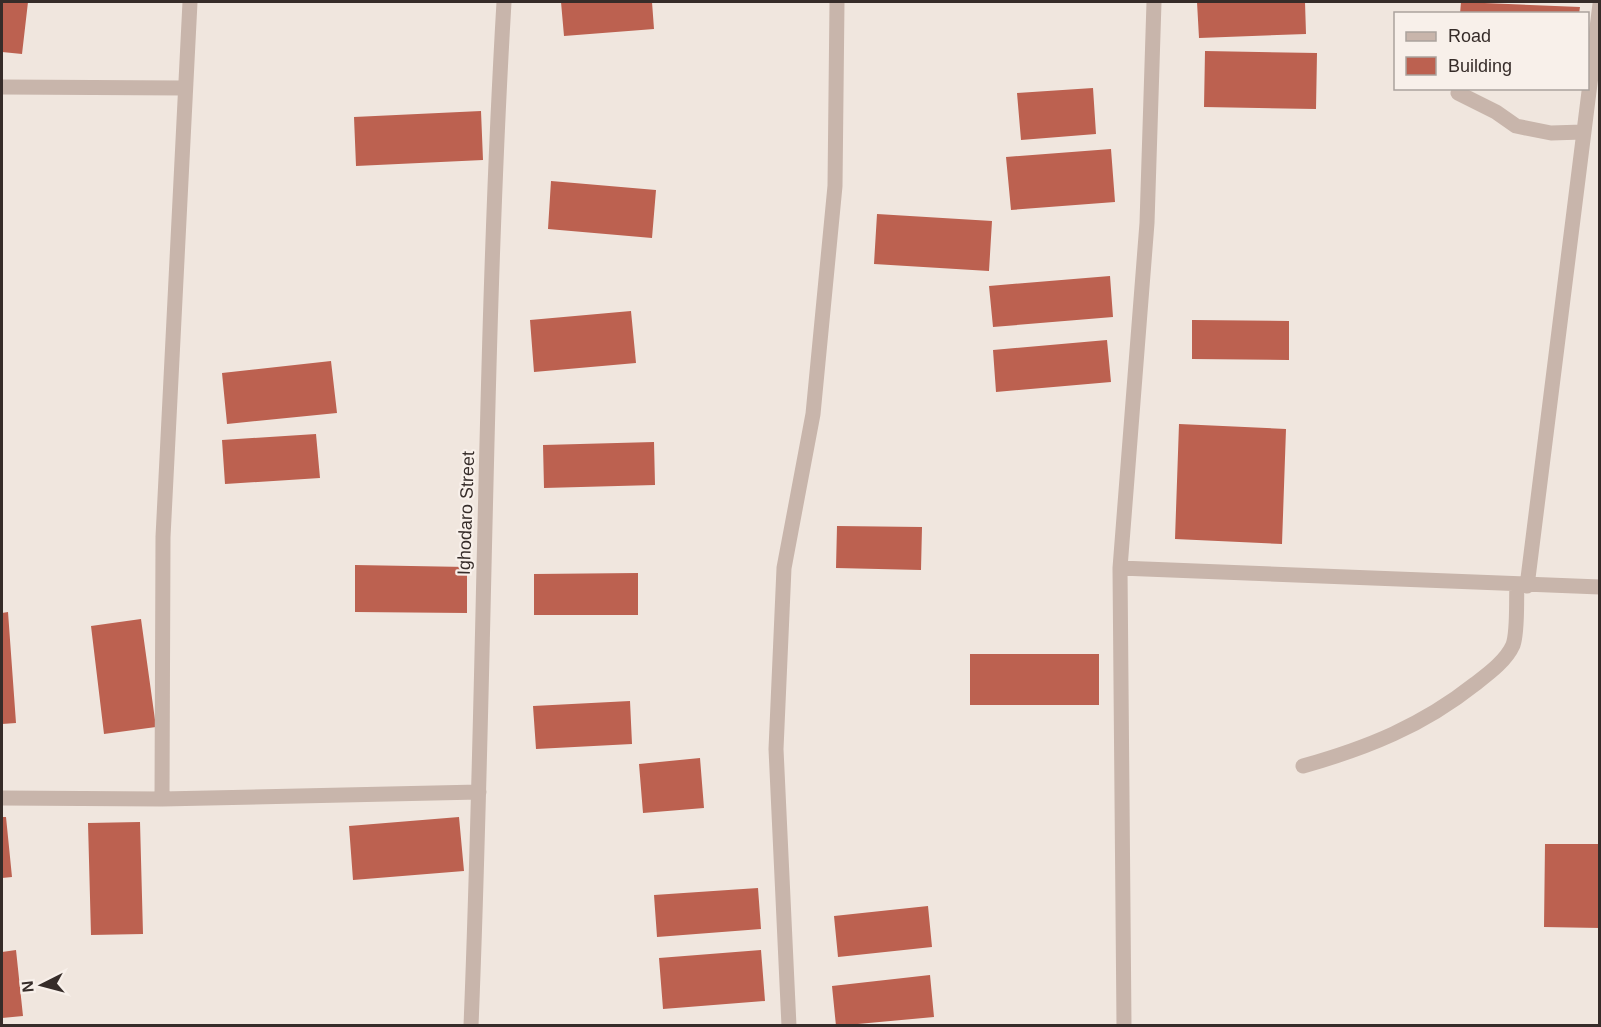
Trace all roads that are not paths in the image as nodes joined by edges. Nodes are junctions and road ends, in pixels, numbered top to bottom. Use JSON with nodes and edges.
{"nodes":[{"id":1,"x":190,"y":2,"type":"edge"},
{"id":2,"x":504,"y":2,"type":"edge"},
{"id":3,"x":837,"y":2,"type":"edge"},
{"id":4,"x":1154,"y":2,"type":"edge"},
{"id":5,"x":1599,"y":4,"type":"edge"},
{"id":6,"x":1589,"y":84,"type":"edge"},
{"id":7,"x":2,"y":87,"type":"edge"},
{"id":8,"x":184,"y":88,"type":"junction"},
{"id":9,"x":1588,"y":90,"type":"edge"},
{"id":10,"x":1458,"y":93,"type":"dead end"},
{"id":11,"x":1583,"y":132,"type":"junction"},
{"id":12,"x":1120,"y":568,"type":"junction"},
{"id":13,"x":1522,"y":585,"type":"junction"},
{"id":14,"x":1599,"y":587,"type":"edge"},
{"id":15,"x":1303,"y":766,"type":"dead end"},
{"id":16,"x":479,"y":792,"type":"junction"},
{"id":17,"x":2,"y":798,"type":"edge"},
{"id":18,"x":162,"y":799,"type":"junction"},
{"id":19,"x":471,"y":1026,"type":"edge"},
{"id":20,"x":789,"y":1026,"type":"edge"},
{"id":21,"x":1124,"y":1026,"type":"edge"}],
"edges":[{"from":1,"to":8,"type":"street"},
{"from":2,"to":16,"type":"street","name":"Ighodaro Street"},
{"from":3,"to":20,"type":"street"},
{"from":4,"to":12,"type":"street"},
{"from":5,"to":6,"type":"street"},
{"from":7,"to":8,"type":"street"},
{"from":8,"to":18,"type":"street"},
{"from":9,"to":11,"type":"street"},
{"from":10,"to":11,"type":"street"},
{"from":11,"to":13,"type":"street"},
{"from":12,"to":13,"type":"street"},
{"from":12,"to":21,"type":"street"},
{"from":13,"to":14,"type":"street"},
{"from":13,"to":15,"type":"street"},
{"from":16,"to":18,"type":"street"},
{"from":16,"to":19,"type":"street","name":"Ighodaro Street"},
{"from":17,"to":18,"type":"street"}]}
